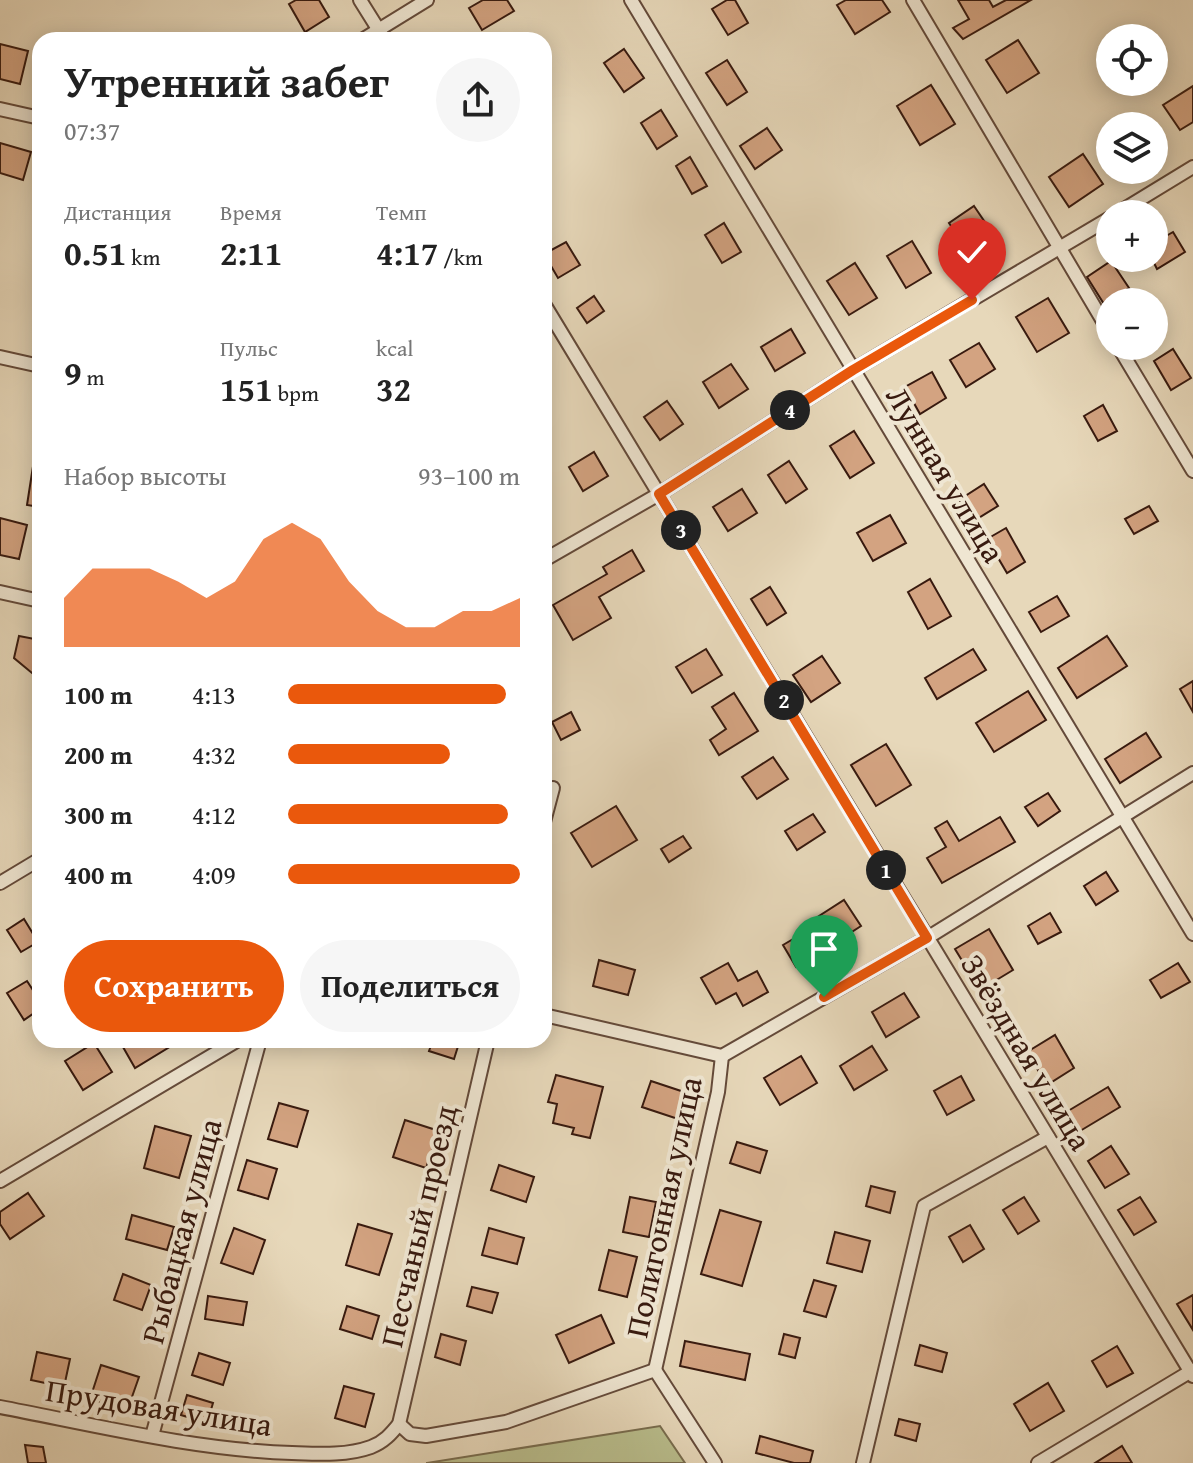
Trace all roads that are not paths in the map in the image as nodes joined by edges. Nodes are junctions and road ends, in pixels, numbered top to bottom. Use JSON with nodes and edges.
{"nodes":[{"id":1,"x":360,"y":0,"type":"edge"},
{"id":2,"x":427,"y":0,"type":"edge"},
{"id":3,"x":631,"y":0,"type":"edge"},
{"id":4,"x":913,"y":0,"type":"edge"},
{"id":5,"x":380,"y":32,"type":"edge"},
{"id":6,"x":386,"y":32,"type":"edge"},
{"id":7,"x":0,"y":109,"type":"edge"},
{"id":8,"x":32,"y":116,"type":"edge"},
{"id":9,"x":1193,"y":167,"type":"edge"},
{"id":10,"x":1139,"y":200,"type":"edge"},
{"id":11,"x":1096,"y":227,"type":"edge"},
{"id":12,"x":1059,"y":249,"type":"junction"},
{"id":13,"x":1096,"y":310,"type":"edge"},
{"id":14,"x":552,"y":317,"type":"edge"},
{"id":15,"x":0,"y":357,"type":"edge"},
{"id":16,"x":1126,"y":360,"type":"edge"},
{"id":17,"x":32,"y":364,"type":"edge"},
{"id":18,"x":853,"y":370,"type":"junction"},
{"id":19,"x":1193,"y":471,"type":"edge"},
{"id":20,"x":659,"y":494,"type":"junction"},
{"id":21,"x":552,"y":555,"type":"edge"},
{"id":22,"x":0,"y":592,"type":"edge"},
{"id":23,"x":32,"y":599,"type":"edge"},
{"id":24,"x":1193,"y":773,"type":"edge"},
{"id":25,"x":553,"y":788,"type":"dead end"},
{"id":26,"x":552,"y":792,"type":"edge"},
{"id":27,"x":1122,"y":816,"type":"junction"},
{"id":28,"x":32,"y":864,"type":"edge"},
{"id":29,"x":0,"y":883,"type":"edge"},
{"id":30,"x":1193,"y":934,"type":"edge"},
{"id":31,"x":927,"y":938,"type":"junction"},
{"id":32,"x":552,"y":1017,"type":"edge"},
{"id":33,"x":224,"y":1048,"type":"edge"},
{"id":34,"x":258,"y":1048,"type":"edge"},
{"id":35,"x":486,"y":1048,"type":"edge"},
{"id":36,"x":722,"y":1056,"type":"junction"},
{"id":37,"x":1048,"y":1137,"type":"junction"},
{"id":38,"x":0,"y":1181,"type":"edge"},
{"id":39,"x":655,"y":1370,"type":"junction"},
{"id":40,"x":1192,"y":1373,"type":"edge"},
{"id":41,"x":0,"y":1407,"type":"edge"},
{"id":42,"x":399,"y":1424,"type":"junction"},
{"id":43,"x":152,"y":1436,"type":"junction"},
{"id":44,"x":715,"y":1463,"type":"edge"},
{"id":45,"x":863,"y":1463,"type":"edge"},
{"id":46,"x":1038,"y":1463,"type":"edge"}],
"edges":[{"from":1,"to":5,"type":"street"},
{"from":2,"to":6,"type":"street"},
{"from":3,"to":18,"type":"street","name":"Лунная улица"},
{"from":4,"to":12,"type":"street"},
{"from":7,"to":8,"type":"street"},
{"from":9,"to":10,"type":"street"},
{"from":11,"to":12,"type":"street"},
{"from":12,"to":13,"type":"street"},
{"from":12,"to":18,"type":"street"},
{"from":14,"to":20,"type":"street","name":"Звёздная улица"},
{"from":15,"to":17,"type":"street"},
{"from":16,"to":19,"type":"street"},
{"from":18,"to":20,"type":"street"},
{"from":18,"to":27,"type":"street","name":"Лунная улица"},
{"from":20,"to":21,"type":"street"},
{"from":20,"to":31,"type":"street","name":"Звёздная улица"},
{"from":22,"to":23,"type":"street"},
{"from":24,"to":27,"type":"street"},
{"from":25,"to":26,"type":"street"},
{"from":27,"to":30,"type":"street","name":"Лунная улица"},
{"from":27,"to":31,"type":"street"},
{"from":28,"to":29,"type":"street"},
{"from":31,"to":36,"type":"street"},
{"from":31,"to":37,"type":"street","name":"Звёздная улица"},
{"from":32,"to":36,"type":"street"},
{"from":33,"to":38,"type":"street"},
{"from":34,"to":43,"type":"street","name":"Рыбацкая улица"},
{"from":35,"to":42,"type":"street","name":"Песчаный проезд"},
{"from":36,"to":39,"type":"street","name":"Полигонная улица"},
{"from":37,"to":40,"type":"street","name":"Звёздная улица"},
{"from":37,"to":45,"type":"street"},
{"from":39,"to":42,"type":"street"},
{"from":39,"to":44,"type":"street"},
{"from":40,"to":46,"type":"street"},
{"from":41,"to":43,"type":"street","name":"Прудовая улица"},
{"from":42,"to":43,"type":"street","name":"Прудовая улица"}]}
